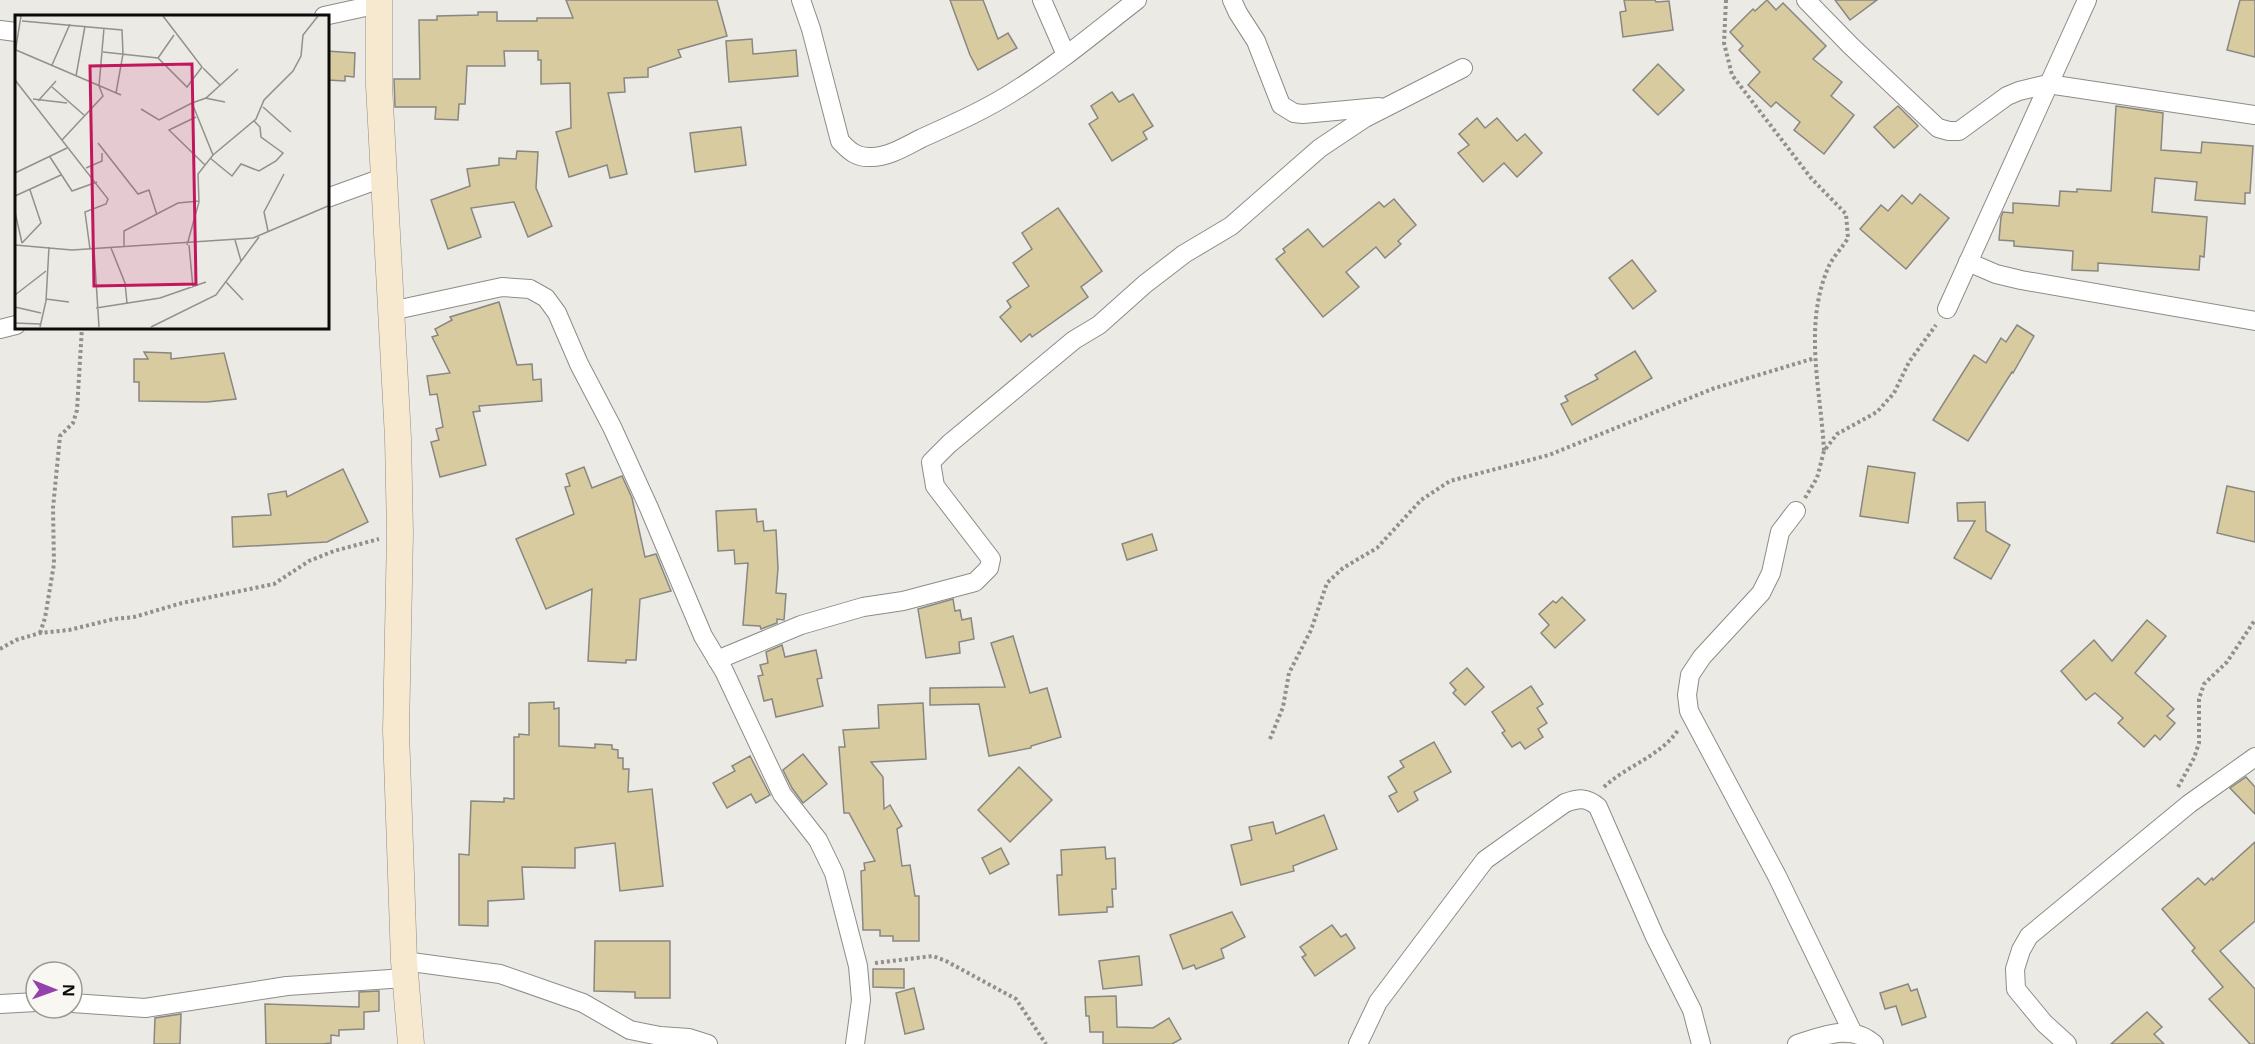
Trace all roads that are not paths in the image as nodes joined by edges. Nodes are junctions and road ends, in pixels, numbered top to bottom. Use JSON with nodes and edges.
{"nodes":[{"id":1,"x":801,"y":0,"type":"edge"},
{"id":2,"x":1042,"y":0,"type":"edge"},
{"id":3,"x":1137,"y":0,"type":"edge"},
{"id":4,"x":1232,"y":0,"type":"edge"},
{"id":5,"x":1806,"y":0,"type":"edge"},
{"id":6,"x":2087,"y":0,"type":"edge"},
{"id":7,"x":379,"y":2,"type":"edge"},
{"id":8,"x":328,"y":15,"type":"edge"},
{"id":9,"x":0,"y":30,"type":"edge"},
{"id":10,"x":15,"y":32,"type":"edge"},
{"id":11,"x":1065,"y":56,"type":"junction"},
{"id":12,"x":1463,"y":68,"type":"dead end"},
{"id":13,"x":2048,"y":84,"type":"junction"},
{"id":14,"x":1387,"y":107,"type":"junction"},
{"id":15,"x":2255,"y":115,"type":"edge"},
{"id":16,"x":385,"y":177,"type":"junction"},
{"id":17,"x":328,"y":198,"type":"edge"},
{"id":18,"x":1968,"y":262,"type":"junction"},
{"id":19,"x":1947,"y":309,"type":"road end"},
{"id":20,"x":391,"y":311,"type":"junction"},
{"id":21,"x":2255,"y":321,"type":"edge"},
{"id":22,"x":15,"y":326,"type":"edge"},
{"id":23,"x":0,"y":329,"type":"edge"},
{"id":24,"x":1796,"y":511,"type":"road end"},
{"id":25,"x":717,"y":660,"type":"junction"},
{"id":26,"x":2255,"y":757,"type":"edge"},
{"id":27,"x":405,"y":969,"type":"junction"},
{"id":28,"x":24,"y":1003,"type":"edge"},
{"id":29,"x":0,"y":1004,"type":"edge"},
{"id":30,"x":84,"y":1004,"type":"edge"},
{"id":31,"x":1852,"y":1033,"type":"junction"},
{"id":32,"x":411,"y":1044,"type":"edge"},
{"id":33,"x":708,"y":1044,"type":"edge"},
{"id":34,"x":855,"y":1044,"type":"edge"},
{"id":35,"x":1358,"y":1044,"type":"edge"},
{"id":36,"x":1701,"y":1044,"type":"edge"},
{"id":37,"x":1797,"y":1044,"type":"edge"},
{"id":38,"x":1874,"y":1044,"type":"edge"},
{"id":39,"x":2067,"y":1044,"type":"edge"}],
"edges":[{"from":1,"to":11,"type":"street"},
{"from":2,"to":11,"type":"street"},
{"from":3,"to":11,"type":"street"},
{"from":4,"to":14,"type":"street"},
{"from":5,"to":13,"type":"street"},
{"from":6,"to":13,"type":"street"},
{"from":7,"to":8,"type":"street"},
{"from":7,"to":16,"type":"main road"},
{"from":9,"to":10,"type":"street"},
{"from":12,"to":14,"type":"street"},
{"from":13,"to":15,"type":"street"},
{"from":13,"to":18,"type":"street"},
{"from":14,"to":25,"type":"street"},
{"from":16,"to":17,"type":"street"},
{"from":16,"to":20,"type":"main road"},
{"from":18,"to":19,"type":"street"},
{"from":18,"to":21,"type":"street"},
{"from":20,"to":25,"type":"street"},
{"from":20,"to":27,"type":"main road"},
{"from":22,"to":23,"type":"street"},
{"from":24,"to":31,"type":"street"},
{"from":25,"to":34,"type":"street"},
{"from":26,"to":39,"type":"street"},
{"from":27,"to":30,"type":"street"},
{"from":27,"to":32,"type":"main road"},
{"from":27,"to":33,"type":"street"},
{"from":28,"to":29,"type":"street"},
{"from":31,"to":37,"type":"street"},
{"from":31,"to":38,"type":"street"},
{"from":35,"to":36,"type":"street"}]}
